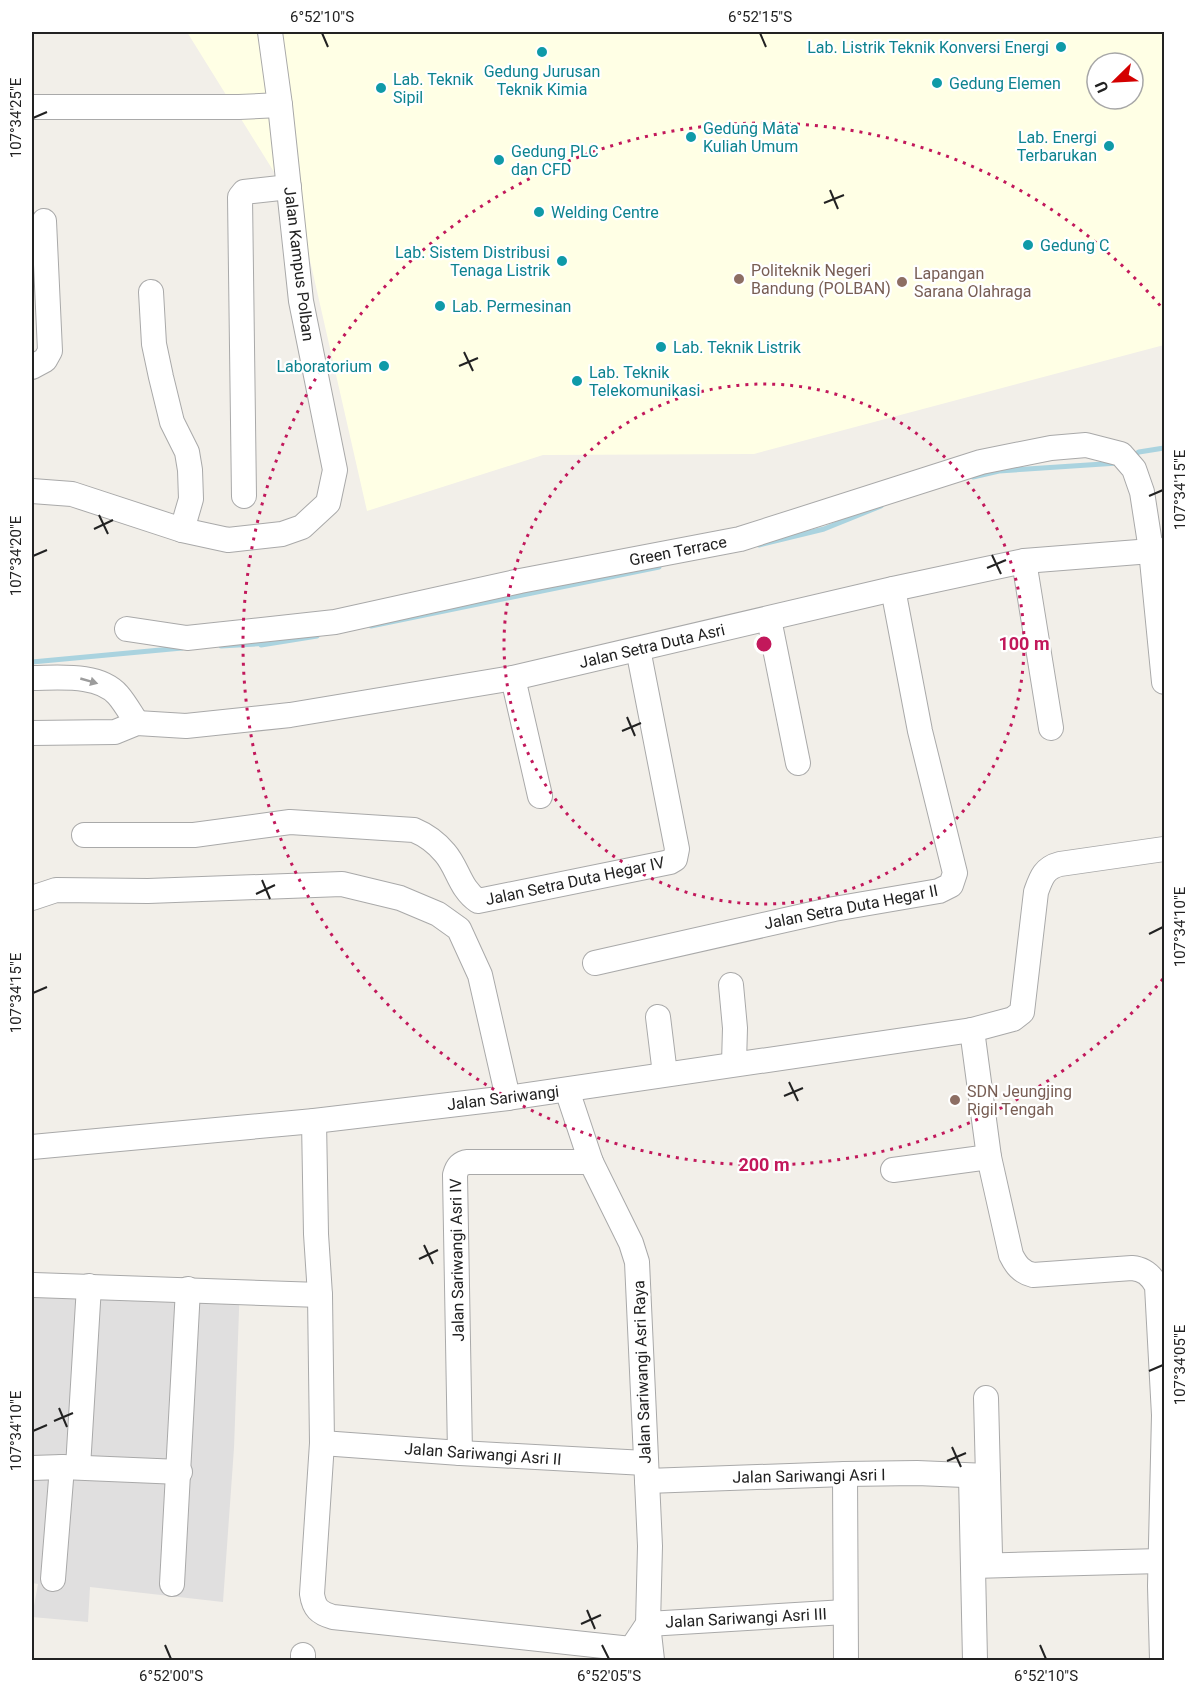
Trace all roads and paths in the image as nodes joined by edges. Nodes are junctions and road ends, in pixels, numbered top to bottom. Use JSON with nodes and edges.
{"nodes":[{"id":1,"x":270,"y":32,"type":"edge"},
{"id":2,"x":280,"y":105,"type":"junction"},
{"id":3,"x":32,"y":107,"type":"edge"},
{"id":4,"x":289,"y":187,"type":"junction"},
{"id":5,"x":45,"y":221,"type":"dead end"},
{"id":6,"x":151,"y":292,"type":"dead end"},
{"id":7,"x":32,"y":368,"type":"edge"},
{"id":8,"x":32,"y":491,"type":"edge"},
{"id":9,"x":244,"y":496,"type":"dead end"},
{"id":10,"x":182,"y":531,"type":"junction"},
{"id":11,"x":1158,"y":550,"type":"edge"},
{"id":12,"x":1024,"y":561,"type":"junction"},
{"id":13,"x":893,"y":589,"type":"junction"},
{"id":14,"x":769,"y":619,"type":"junction"},
{"id":15,"x":127,"y":629,"type":"dead end"},
{"id":16,"x":638,"y":649,"type":"junction"},
{"id":17,"x":32,"y":678,"type":"edge"},
{"id":18,"x":513,"y":678,"type":"junction"},
{"id":19,"x":1164,"y":682,"type":"edge"},
{"id":20,"x":137,"y":723,"type":"junction"},
{"id":21,"x":1051,"y":728,"type":"dead end"},
{"id":22,"x":32,"y":733,"type":"edge"},
{"id":23,"x":798,"y":763,"type":"dead end"},
{"id":24,"x":540,"y":796,"type":"dead end"},
{"id":25,"x":84,"y":835,"type":"dead end"},
{"id":26,"x":1164,"y":849,"type":"edge"},
{"id":27,"x":32,"y":898,"type":"edge"},
{"id":28,"x":595,"y":963,"type":"dead end"},
{"id":29,"x":731,"y":985,"type":"dead end"},
{"id":30,"x":658,"y":1017,"type":"dead end"},
{"id":31,"x":972,"y":1030,"type":"junction"},
{"id":32,"x":734,"y":1063,"type":"junction"},
{"id":33,"x":665,"y":1074,"type":"junction"},
{"id":34,"x":567,"y":1090,"type":"junction"},
{"id":35,"x":508,"y":1098,"type":"junction"},
{"id":36,"x":314,"y":1120,"type":"junction"},
{"id":37,"x":32,"y":1147,"type":"edge"},
{"id":38,"x":989,"y":1157,"type":"junction"},
{"id":39,"x":591,"y":1162,"type":"junction"},
{"id":40,"x":893,"y":1170,"type":"dead end"},
{"id":41,"x":34,"y":1285,"type":"dead end"},
{"id":42,"x":89,"y":1287,"type":"junction"},
{"id":43,"x":188,"y":1289,"type":"junction"},
{"id":44,"x":320,"y":1295,"type":"junction"},
{"id":45,"x":986,"y":1398,"type":"dead end"},
{"id":46,"x":322,"y":1443,"type":"junction"},
{"id":47,"x":460,"y":1453,"type":"junction"},
{"id":48,"x":70,"y":1467,"type":"junction"},
{"id":49,"x":32,"y":1468,"type":"edge"},
{"id":50,"x":180,"y":1472,"type":"junction"},
{"id":51,"x":646,"y":1472,"type":"junction"},
{"id":52,"x":845,"y":1474,"type":"junction"},
{"id":53,"x":979,"y":1476,"type":"junction"},
{"id":54,"x":1161,"y":1561,"type":"junction"},
{"id":55,"x":982,"y":1566,"type":"junction"},
{"id":56,"x":53,"y":1579,"type":"dead end"},
{"id":57,"x":172,"y":1584,"type":"dead end"},
{"id":58,"x":845,"y":1612,"type":"junction"},
{"id":59,"x":648,"y":1624,"type":"junction"},
{"id":60,"x":627,"y":1654,"type":"edge"},
{"id":61,"x":652,"y":1660,"type":"edge"},
{"id":62,"x":846,"y":1660,"type":"edge"},
{"id":63,"x":975,"y":1660,"type":"edge"},
{"id":64,"x":1162,"y":1660,"type":"edge"}],
"edges":[{"from":1,"to":2,"type":"street","name":"Jalan Kampus Polban"},
{"from":2,"to":3,"type":"street"},
{"from":2,"to":4,"type":"street","name":"Jalan Kampus Polban"},
{"from":4,"to":9,"type":"street"},
{"from":4,"to":10,"type":"street","name":"Jalan Kampus Polban"},
{"from":5,"to":7,"type":"street"},
{"from":6,"to":10,"type":"street"},
{"from":8,"to":10,"type":"street","name":"Jalan Kampus Polban"},
{"from":11,"to":12,"type":"street","name":"Jalan Setra Duta Asri"},
{"from":11,"to":15,"type":"street","name":"Green Terrace"},
{"from":11,"to":19,"type":"street","name":"Green Terrace"},
{"from":12,"to":13,"type":"street","name":"Jalan Setra Duta Asri"},
{"from":12,"to":21,"type":"street"},
{"from":13,"to":14,"type":"street","name":"Jalan Setra Duta Asri"},
{"from":13,"to":28,"type":"street","name":"Jalan Setra Duta Hegar II"},
{"from":14,"to":16,"type":"street","name":"Jalan Setra Duta Asri"},
{"from":14,"to":23,"type":"street"},
{"from":16,"to":18,"type":"street","name":"Jalan Setra Duta Asri"},
{"from":16,"to":25,"type":"street","name":"Jalan Setra Duta Hegar IV"},
{"from":17,"to":20,"type":"street","one_way":true},
{"from":18,"to":20,"type":"street","name":"Jalan Setra Duta Asri"},
{"from":18,"to":24,"type":"street"},
{"from":20,"to":22,"type":"street","name":"Jalan Setra Duta Asri"},
{"from":26,"to":31,"type":"street","name":"Jalan Sariwangi"},
{"from":27,"to":35,"type":"street"},
{"from":29,"to":32,"type":"street"},
{"from":30,"to":33,"type":"street"},
{"from":31,"to":32,"type":"street","name":"Jalan Sariwangi"},
{"from":31,"to":38,"type":"street"},
{"from":32,"to":33,"type":"street","name":"Jalan Sariwangi"},
{"from":33,"to":34,"type":"street","name":"Jalan Sariwangi"},
{"from":34,"to":35,"type":"street","name":"Jalan Sariwangi"},
{"from":34,"to":39,"type":"street","name":"Jalan Sariwangi Asri Raya"},
{"from":35,"to":36,"type":"street","name":"Jalan Sariwangi"},
{"from":36,"to":37,"type":"street","name":"Jalan Sariwangi"},
{"from":36,"to":44,"type":"street"},
{"from":38,"to":40,"type":"street"},
{"from":38,"to":54,"type":"street"},
{"from":39,"to":47,"type":"street","name":"Jalan Sariwangi Asri IV"},
{"from":39,"to":51,"type":"street","name":"Jalan Sariwangi Asri Raya"},
{"from":41,"to":42,"type":"street"},
{"from":42,"to":43,"type":"street"},
{"from":42,"to":48,"type":"street"},
{"from":43,"to":44,"type":"street"},
{"from":43,"to":50,"type":"street"},
{"from":44,"to":46,"type":"street"},
{"from":45,"to":53,"type":"street"},
{"from":46,"to":47,"type":"street","name":"Jalan Sariwangi Asri II"},
{"from":46,"to":60,"type":"street"},
{"from":47,"to":51,"type":"street","name":"Jalan Sariwangi Asri II"},
{"from":48,"to":49,"type":"street"},
{"from":48,"to":50,"type":"street"},
{"from":48,"to":56,"type":"street"},
{"from":50,"to":57,"type":"street"},
{"from":51,"to":52,"type":"street","name":"Jalan Sariwangi Asri I"},
{"from":51,"to":59,"type":"street","name":"Jalan Sariwangi Asri Raya"},
{"from":52,"to":53,"type":"street","name":"Jalan Sariwangi Asri I"},
{"from":52,"to":58,"type":"street"},
{"from":53,"to":55,"type":"street"},
{"from":54,"to":55,"type":"street"},
{"from":54,"to":64,"type":"street"},
{"from":55,"to":63,"type":"street"},
{"from":58,"to":59,"type":"street","name":"Jalan Sariwangi Asri III"},
{"from":58,"to":62,"type":"street"},
{"from":59,"to":60,"type":"street"},
{"from":59,"to":61,"type":"street","name":"Jalan Sariwangi Asri Raya"}]}
